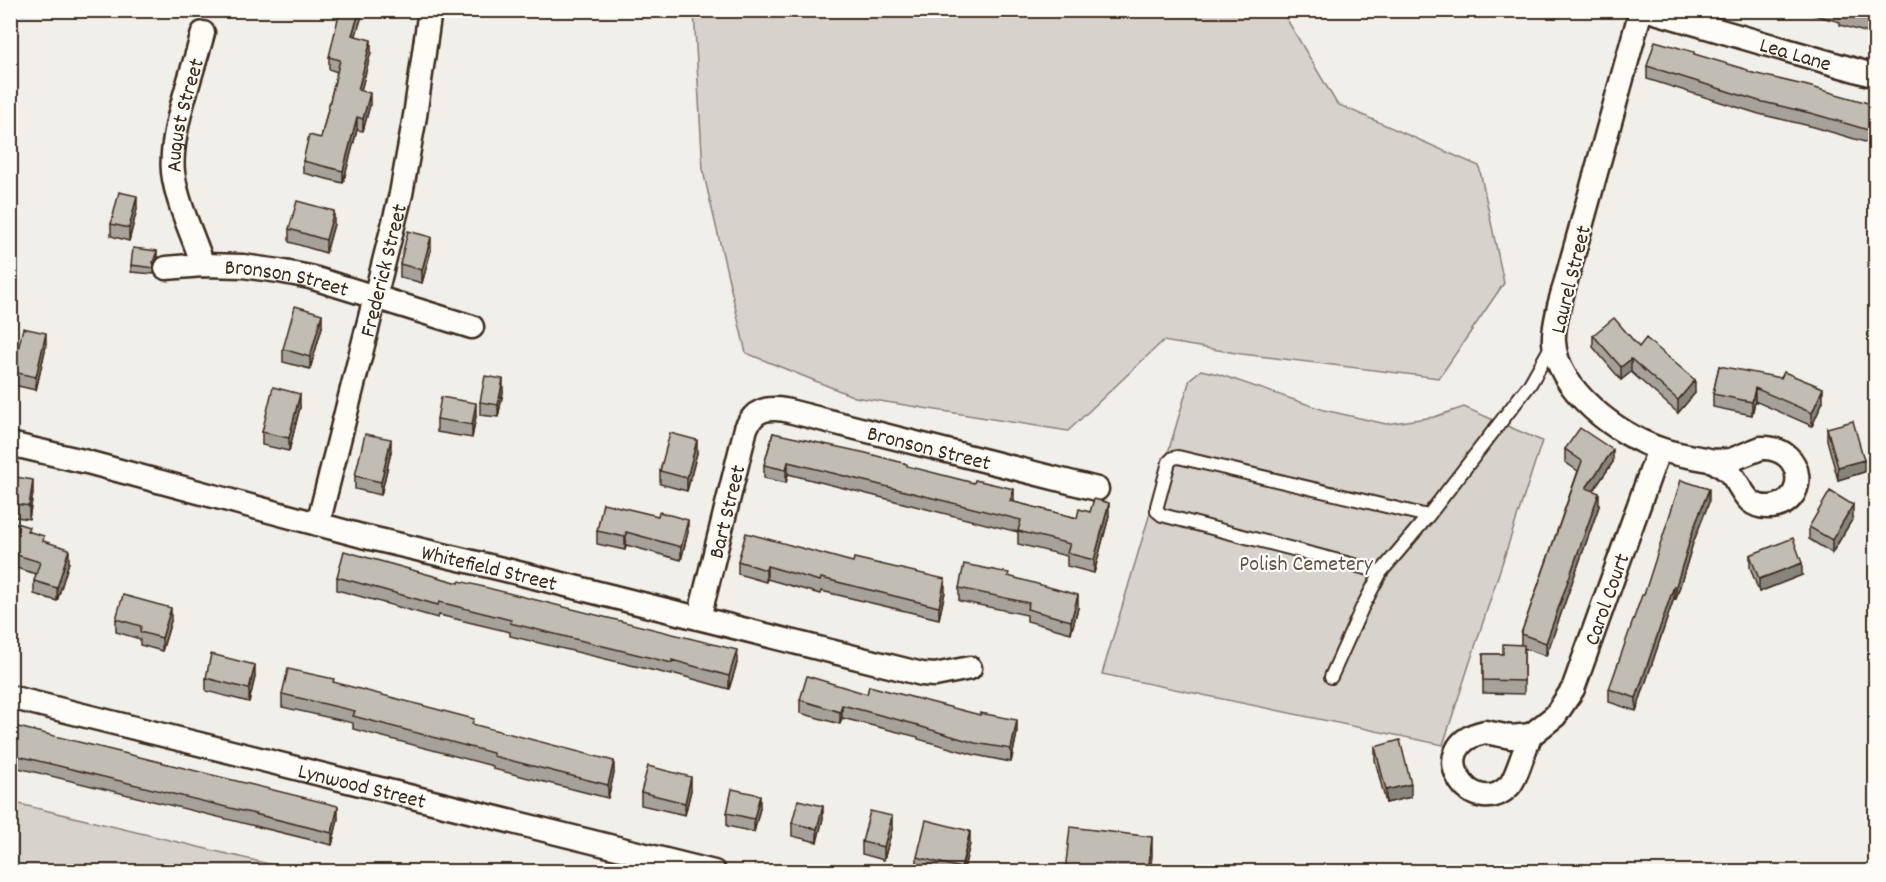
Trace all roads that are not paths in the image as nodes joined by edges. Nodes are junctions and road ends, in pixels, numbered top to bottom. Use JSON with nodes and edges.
{"nodes":[{"id":1,"x":430,"y":10,"type":"edge"},
{"id":2,"x":1641,"y":10,"type":"edge"},
{"id":3,"x":1648,"y":10,"type":"edge"},
{"id":4,"x":203,"y":33,"type":"dead end"},
{"id":5,"x":1875,"y":76,"type":"edge"},
{"id":6,"x":203,"y":265,"type":"junction"},
{"id":7,"x":166,"y":268,"type":"dead end"},
{"id":8,"x":375,"y":298,"type":"junction"},
{"id":9,"x":472,"y":327,"type":"dead end"},
{"id":10,"x":1554,"y":343,"type":"junction"},
{"id":11,"x":761,"y":411,"type":"joint"},
{"id":12,"x":10,"y":444,"type":"edge"},
{"id":13,"x":1659,"y":449,"type":"junction"},
{"id":14,"x":1714,"y":461,"type":"dead end"},
{"id":15,"x":1097,"y":489,"type":"dead end"},
{"id":16,"x":1428,"y":516,"type":"junction"},
{"id":17,"x":318,"y":524,"type":"junction"},
{"id":18,"x":1381,"y":572,"type":"junction"},
{"id":19,"x":699,"y":618,"type":"junction"},
{"id":20,"x":970,"y":668,"type":"dead end"},
{"id":21,"x":1331,"y":677,"type":"dead end"},
{"id":22,"x":10,"y":697,"type":"edge"},
{"id":23,"x":1531,"y":735,"type":"dead end"},
{"id":24,"x":714,"y":872,"type":"edge"}],
"edges":[{"from":1,"to":8,"type":"street","name":"Frederick Street"},
{"from":2,"to":10,"type":"street","name":"Laurel Street"},
{"from":3,"to":5,"type":"street","name":"Lea Lane"},
{"from":4,"to":6,"type":"street","name":"August Street"},
{"from":6,"to":7,"type":"street","name":"Bronson Street"},
{"from":6,"to":8,"type":"street","name":"Bronson Street"},
{"from":8,"to":9,"type":"street","name":"Bronson Street"},
{"from":8,"to":17,"type":"street","name":"Frederick Street"},
{"from":10,"to":13,"type":"street","name":"Laurel Street"},
{"from":10,"to":16,"type":"lane"},
{"from":11,"to":15,"type":"street","name":"Bronson Street"},
{"from":11,"to":19,"type":"street","name":"Bart Street"},
{"from":12,"to":17,"type":"street","name":"Whitefield Street"},
{"from":13,"to":14,"type":"street","name":"Laurel Street"},
{"from":13,"to":23,"type":"street","name":"Carol Court"},
{"from":16,"to":18,"type":"lane"},
{"from":16,"to":18,"type":"lane"},
{"from":17,"to":19,"type":"street","name":"Whitefield Street"},
{"from":18,"to":21,"type":"lane"},
{"from":19,"to":20,"type":"street","name":"Whitefield Street"},
{"from":22,"to":24,"type":"street","name":"Lynwood Street"}]}
